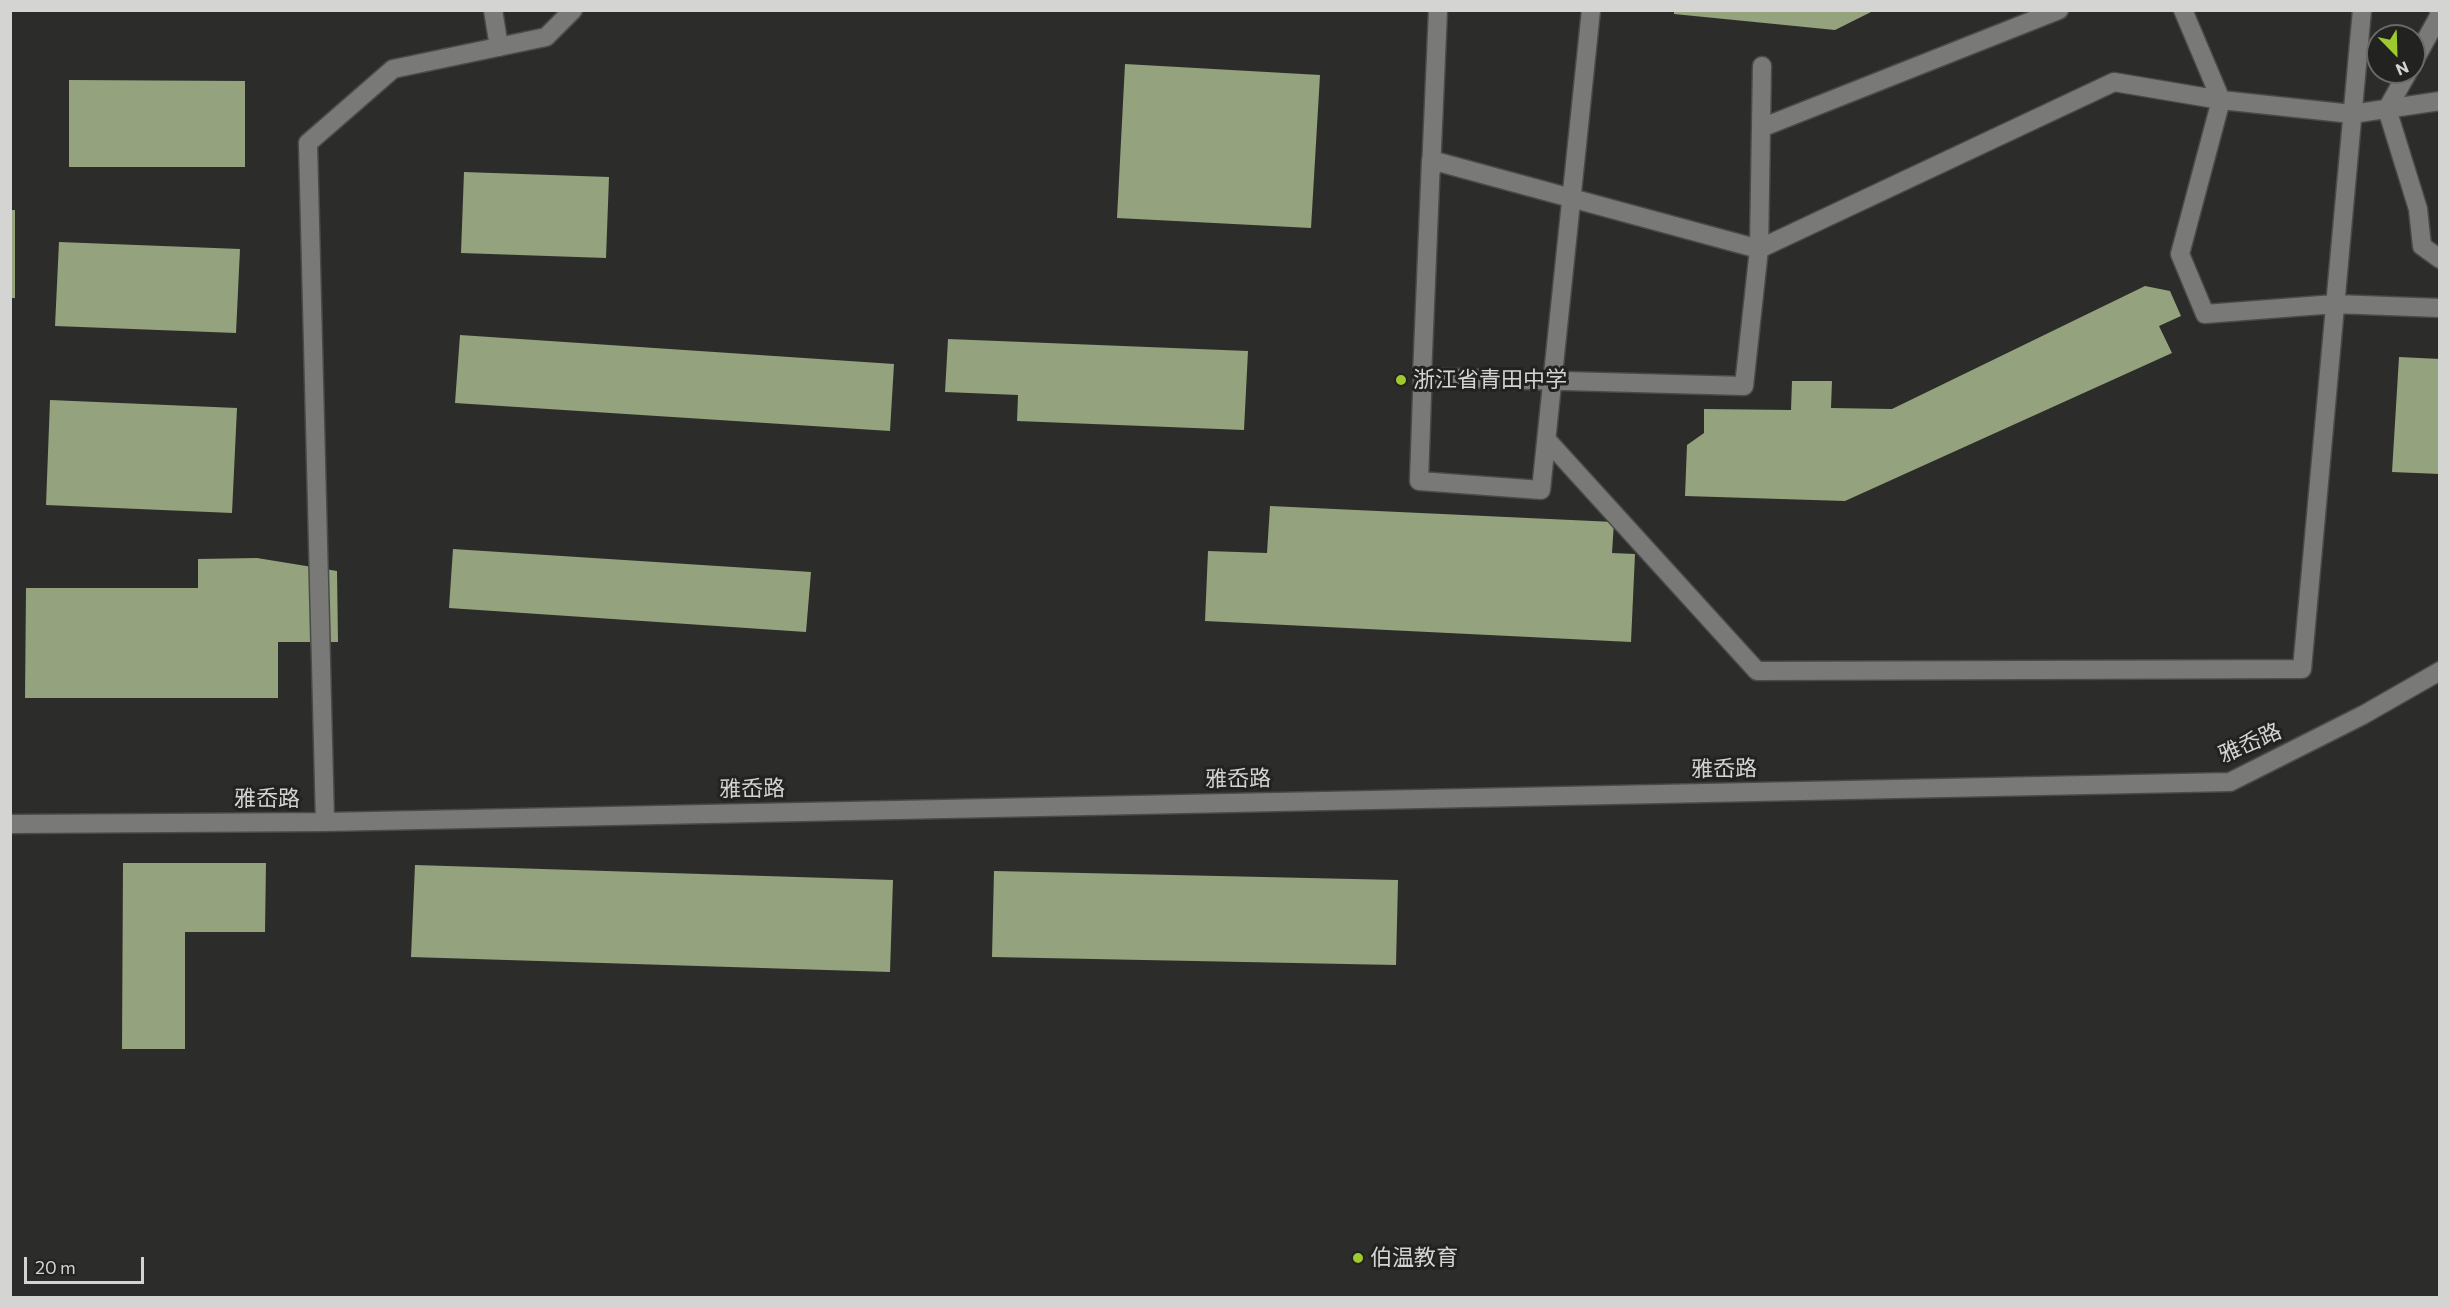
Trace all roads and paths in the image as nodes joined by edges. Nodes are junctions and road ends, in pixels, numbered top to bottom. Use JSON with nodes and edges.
{"nodes":[{"id":1,"x":493,"y":10,"type":"edge"},
{"id":2,"x":573,"y":10,"type":"edge"},
{"id":3,"x":1438,"y":10,"type":"edge"},
{"id":4,"x":1592,"y":10,"type":"edge"},
{"id":5,"x":2059,"y":10,"type":"edge"},
{"id":6,"x":2183,"y":10,"type":"edge"},
{"id":7,"x":2362,"y":10,"type":"edge"},
{"id":8,"x":2439,"y":10,"type":"edge"},
{"id":9,"x":2426,"y":39,"type":"edge"},
{"id":10,"x":499,"y":47,"type":"junction"},
{"id":11,"x":1762,"y":66,"type":"dead end"},
{"id":12,"x":2401,"y":84,"type":"edge"},
{"id":13,"x":2221,"y":100,"type":"junction"},
{"id":14,"x":2439,"y":101,"type":"edge"},
{"id":15,"x":2387,"y":109,"type":"junction"},
{"id":16,"x":2352,"y":114,"type":"junction"},
{"id":17,"x":1761,"y":128,"type":"junction"},
{"id":18,"x":1431,"y":160,"type":"junction"},
{"id":19,"x":1572,"y":198,"type":"junction"},
{"id":20,"x":1760,"y":249,"type":"junction"},
{"id":21,"x":2439,"y":259,"type":"edge"},
{"id":22,"x":2335,"y":304,"type":"junction"},
{"id":23,"x":2439,"y":308,"type":"edge"},
{"id":24,"x":1422,"y":377,"type":"junction"},
{"id":25,"x":1553,"y":381,"type":"junction"},
{"id":26,"x":1546,"y":440,"type":"junction"},
{"id":27,"x":2439,"y":671,"type":"edge"},
{"id":28,"x":325,"y":822,"type":"junction"},
{"id":29,"x":10,"y":824,"type":"edge"}],
"edges":[{"from":1,"to":10,"type":"street"},
{"from":2,"to":10,"type":"street"},
{"from":3,"to":18,"type":"street"},
{"from":4,"to":19,"type":"street"},
{"from":5,"to":17,"type":"street"},
{"from":6,"to":13,"type":"street"},
{"from":7,"to":16,"type":"street"},
{"from":8,"to":9,"type":"street"},
{"from":10,"to":28,"type":"street"},
{"from":11,"to":17,"type":"street"},
{"from":12,"to":15,"type":"street"},
{"from":13,"to":16,"type":"street"},
{"from":13,"to":20,"type":"street"},
{"from":13,"to":22,"type":"street"},
{"from":14,"to":15,"type":"street"},
{"from":15,"to":16,"type":"street"},
{"from":15,"to":21,"type":"street"},
{"from":16,"to":22,"type":"street"},
{"from":17,"to":20,"type":"street"},
{"from":18,"to":19,"type":"street"},
{"from":18,"to":24,"type":"street"},
{"from":19,"to":20,"type":"street"},
{"from":19,"to":25,"type":"street"},
{"from":20,"to":25,"type":"street"},
{"from":22,"to":23,"type":"street"},
{"from":22,"to":26,"type":"street"},
{"from":24,"to":25,"type":"street"},
{"from":24,"to":26,"type":"street"},
{"from":25,"to":26,"type":"street"},
{"from":27,"to":28,"type":"street","name":"雅岙路"},
{"from":28,"to":29,"type":"street","name":"雅岙路"}]}
